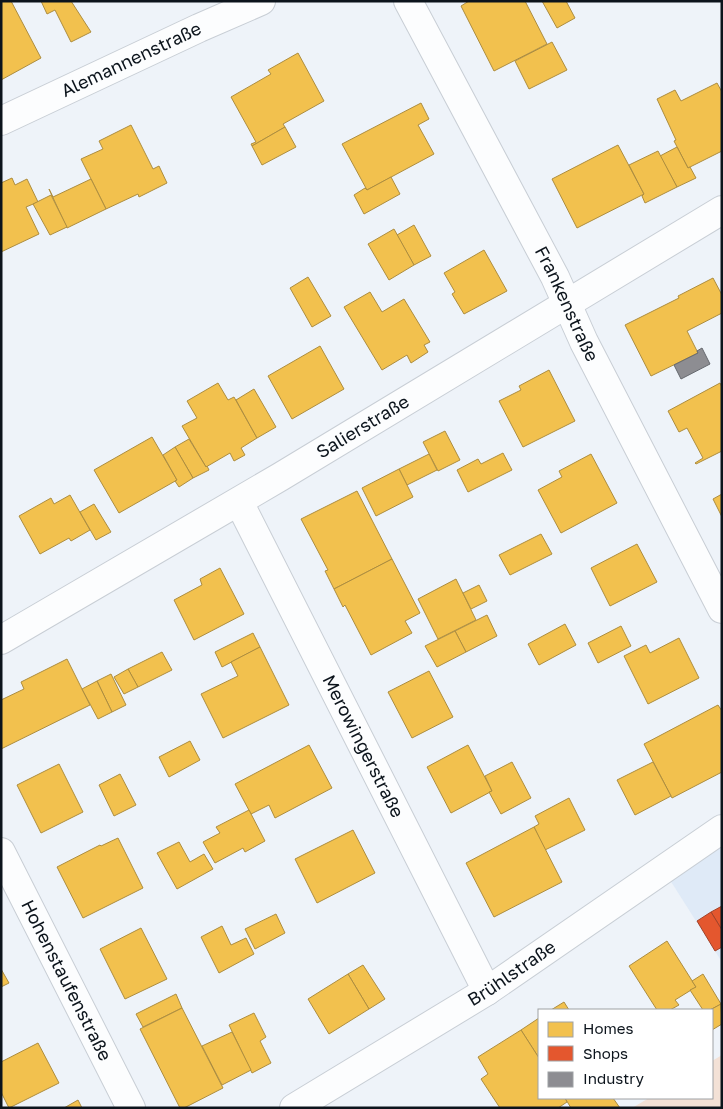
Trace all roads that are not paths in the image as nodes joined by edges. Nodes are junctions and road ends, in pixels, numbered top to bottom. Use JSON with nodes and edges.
{"nodes":[{"id":1,"x":261,"y":1,"type":"edge"},
{"id":2,"x":408,"y":1,"type":"edge"},
{"id":3,"x":1,"y":121,"type":"edge"},
{"id":4,"x":722,"y":210,"type":"edge"},
{"id":5,"x":567,"y":305,"type":"junction"},
{"id":6,"x":239,"y":502,"type":"junction"},
{"id":7,"x":722,"y":609,"type":"edge"},
{"id":8,"x":1,"y":640,"type":"edge"},
{"id":9,"x":722,"y":829,"type":"edge"},
{"id":10,"x":1,"y":852,"type":"edge"},
{"id":11,"x":487,"y":991,"type":"junction"},
{"id":12,"x":131,"y":1108,"type":"edge"},
{"id":13,"x":294,"y":1108,"type":"edge"}],
"edges":[{"from":1,"to":3,"type":"street","name":"Alemannenstraße"},
{"from":2,"to":5,"type":"street","name":"Frankenstraße"},
{"from":4,"to":5,"type":"street","name":"Salierstraße"},
{"from":5,"to":6,"type":"street","name":"Salierstraße"},
{"from":5,"to":7,"type":"street","name":"Frankenstraße"},
{"from":6,"to":8,"type":"street","name":"Salierstraße"},
{"from":6,"to":11,"type":"street","name":"Merowingerstraße"},
{"from":9,"to":11,"type":"street","name":"Brühlstraße"},
{"from":10,"to":12,"type":"street","name":"Hohenstaufenstraße"},
{"from":11,"to":13,"type":"street","name":"Brühlstraße"}]}
